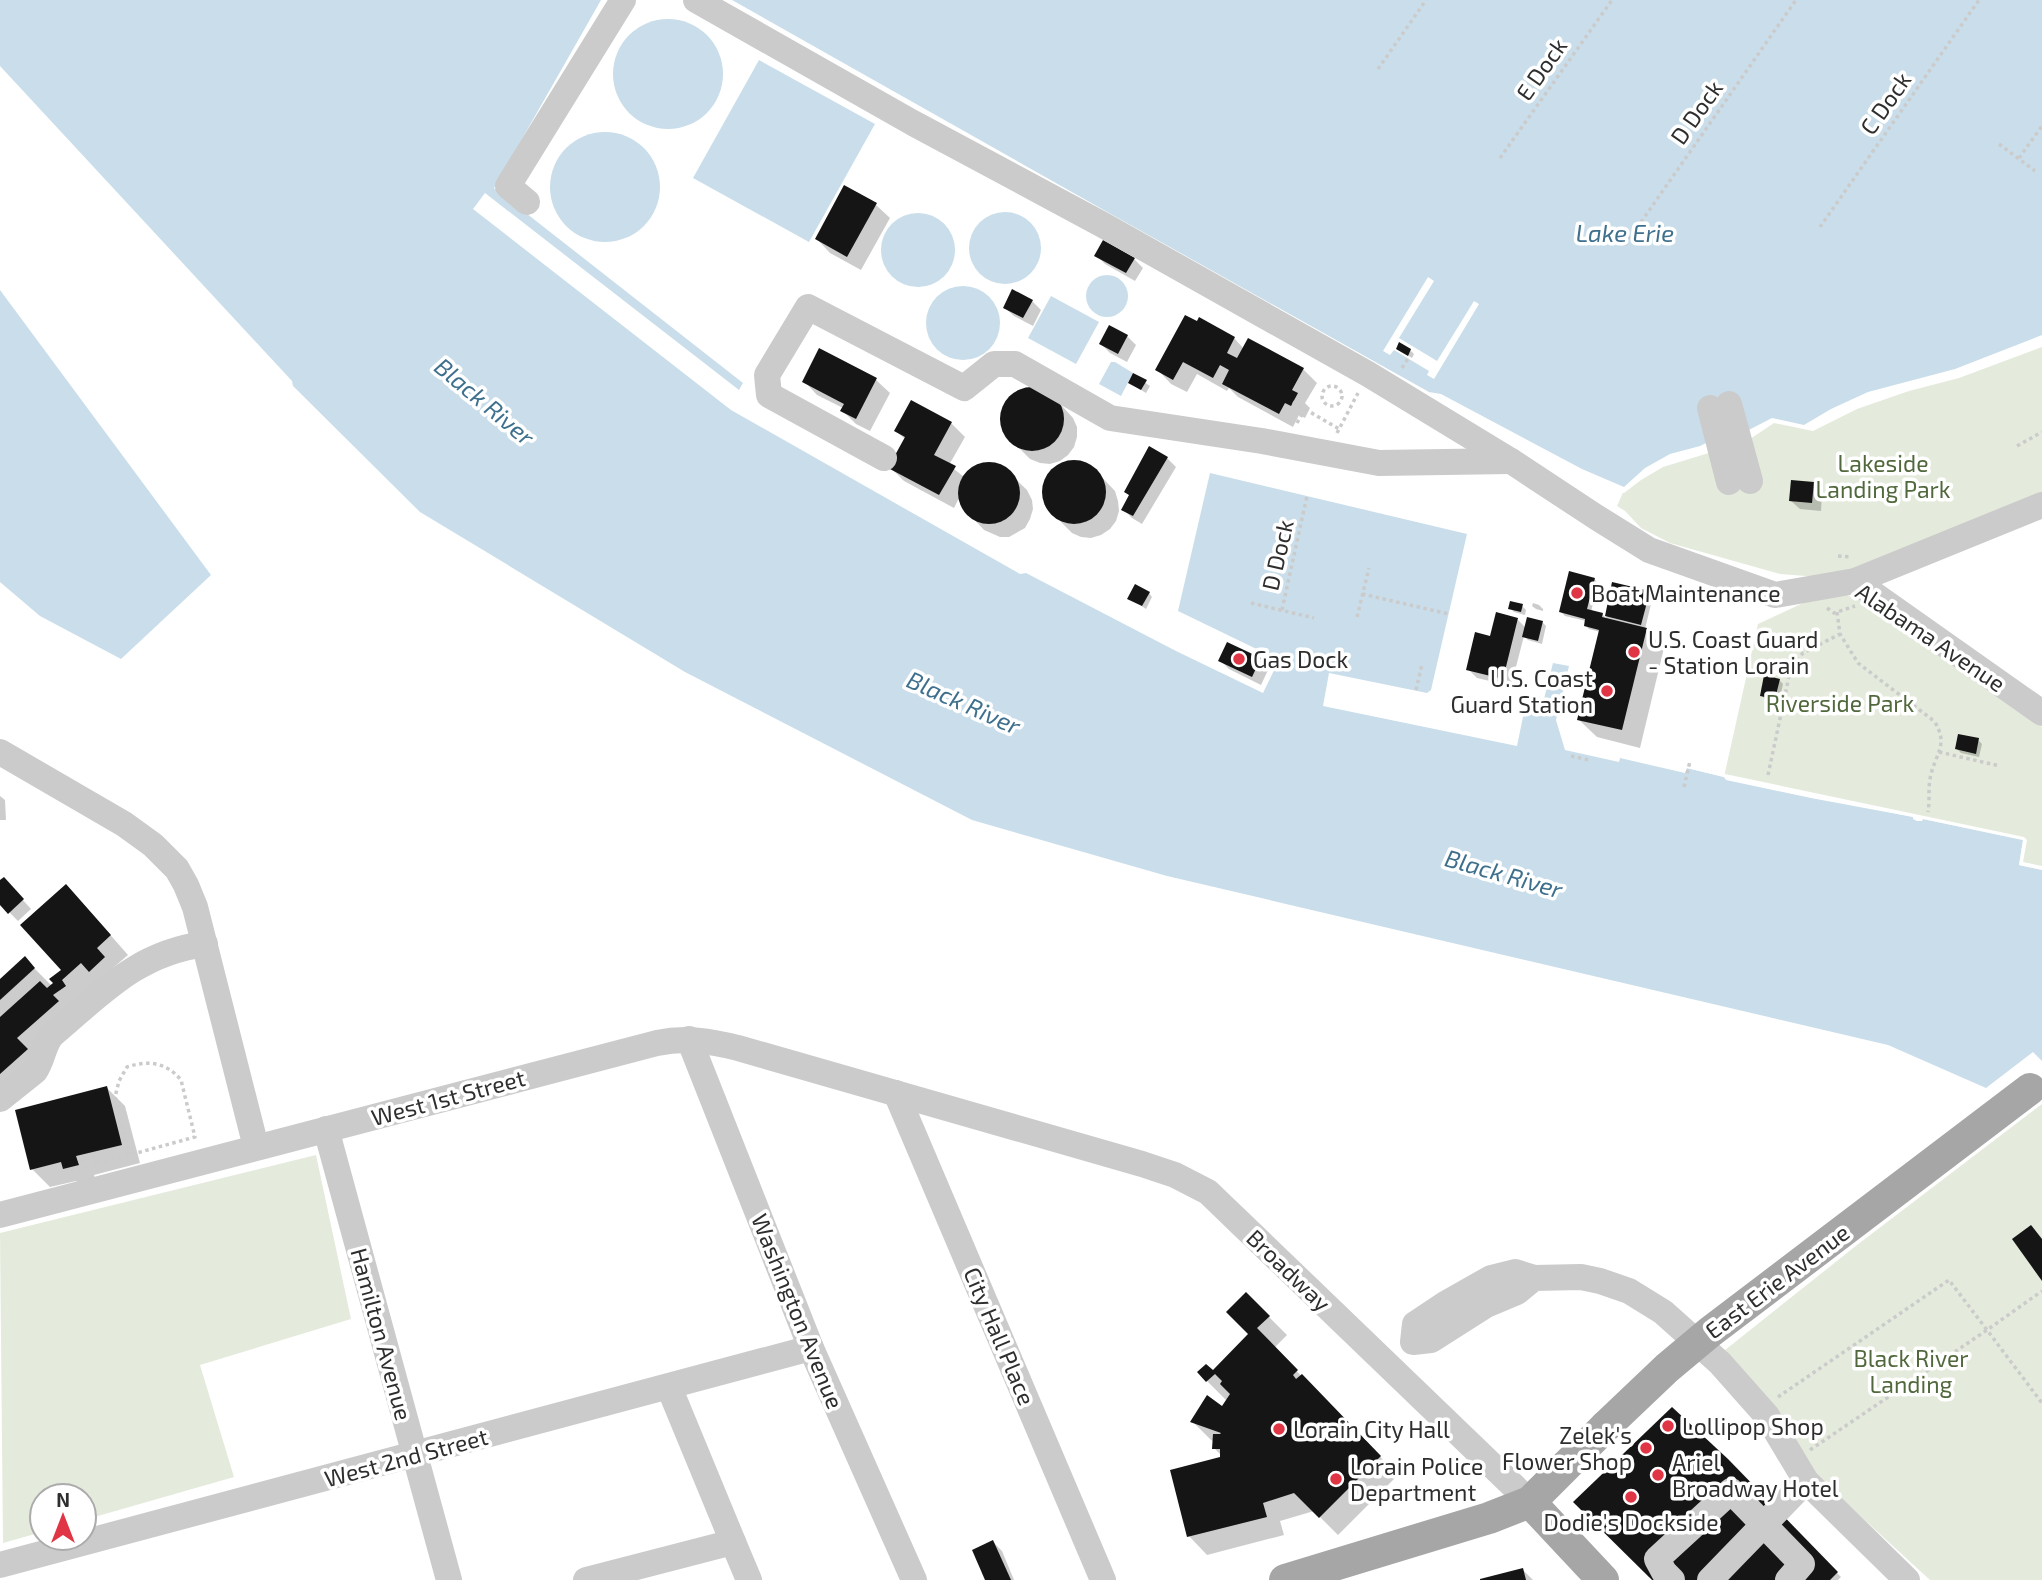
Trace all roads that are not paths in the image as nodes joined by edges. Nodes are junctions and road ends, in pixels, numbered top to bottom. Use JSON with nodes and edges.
{"nodes":[{"id":1,"x":623,"y":0,"type":"edge"},
{"id":2,"x":696,"y":0,"type":"edge"},
{"id":3,"x":527,"y":202,"type":"dead end"},
{"id":4,"x":1720,"y":406,"type":"dead end"},
{"id":5,"x":884,"y":458,"type":"dead end"},
{"id":6,"x":1511,"y":461,"type":"junction"},
{"id":7,"x":1739,"y":482,"type":"dead end"},
{"id":8,"x":2042,"y":505,"type":"edge"},
{"id":9,"x":1855,"y":570,"type":"junction"},
{"id":10,"x":2042,"y":713,"type":"edge"},
{"id":11,"x":0,"y":752,"type":"edge"},
{"id":12,"x":205,"y":944,"type":"junction"},
{"id":13,"x":689,"y":1039,"type":"junction"},
{"id":14,"x":2042,"y":1080,"type":"edge"},
{"id":15,"x":896,"y":1093,"type":"junction"},
{"id":16,"x":0,"y":1099,"type":"edge"},
{"id":17,"x":326,"y":1129,"type":"junction"},
{"id":18,"x":256,"y":1147,"type":"junction"},
{"id":19,"x":0,"y":1215,"type":"edge"},
{"id":20,"x":811,"y":1348,"type":"junction"},
{"id":21,"x":1388,"y":1366,"type":"junction"},
{"id":22,"x":668,"y":1387,"type":"junction"},
{"id":23,"x":415,"y":1455,"type":"junction"},
{"id":24,"x":1800,"y":1471,"type":"junction"},
{"id":25,"x":1530,"y":1502,"type":"junction"},
{"id":26,"x":1764,"y":1524,"type":"junction"},
{"id":27,"x":733,"y":1542,"type":"junction"},
{"id":28,"x":0,"y":1565,"type":"edge"},
{"id":29,"x":449,"y":1580,"type":"edge"},
{"id":30,"x":586,"y":1580,"type":"edge"},
{"id":31,"x":749,"y":1580,"type":"edge"},
{"id":32,"x":914,"y":1580,"type":"edge"},
{"id":33,"x":1103,"y":1580,"type":"edge"},
{"id":34,"x":1285,"y":1580,"type":"edge"},
{"id":35,"x":1603,"y":1580,"type":"edge"},
{"id":36,"x":1672,"y":1580,"type":"edge"},
{"id":37,"x":1710,"y":1580,"type":"edge"},
{"id":38,"x":1788,"y":1580,"type":"edge"},
{"id":39,"x":1907,"y":1580,"type":"edge"}],
"edges":[{"from":1,"to":3,"type":"street"},
{"from":2,"to":6,"type":"street","name":"Alabama Avenue"},
{"from":4,"to":7,"type":"street"},
{"from":5,"to":6,"type":"street"},
{"from":6,"to":9,"type":"street","name":"Alabama Avenue"},
{"from":8,"to":9,"type":"street"},
{"from":9,"to":10,"type":"street","name":"Alabama Avenue"},
{"from":11,"to":12,"type":"street"},
{"from":12,"to":16,"type":"street"},
{"from":12,"to":18,"type":"street"},
{"from":13,"to":15,"type":"street","name":"West 1st Street"},
{"from":13,"to":17,"type":"street","name":"West 1st Street"},
{"from":13,"to":20,"type":"street","name":"Washington Avenue"},
{"from":14,"to":25,"type":"main road","name":"East Erie Avenue","bridge":true},
{"from":15,"to":21,"type":"street","name":"Broadway"},
{"from":15,"to":33,"type":"street","name":"City Hall Place"},
{"from":17,"to":18,"type":"street","name":"West 1st Street"},
{"from":17,"to":23,"type":"street","name":"Hamilton Avenue"},
{"from":18,"to":19,"type":"street","name":"West 1st Street"},
{"from":20,"to":22,"type":"street","name":"West 2nd Street"},
{"from":20,"to":32,"type":"street","name":"Washington Avenue"},
{"from":21,"to":24,"type":"street"},
{"from":21,"to":25,"type":"street","name":"Broadway"},
{"from":22,"to":23,"type":"street","name":"West 2nd Street"},
{"from":22,"to":27,"type":"street"},
{"from":23,"to":28,"type":"street","name":"West 2nd Street"},
{"from":23,"to":29,"type":"street","name":"Hamilton Avenue"},
{"from":24,"to":26,"type":"street"},
{"from":24,"to":39,"type":"street"},
{"from":25,"to":34,"type":"main road"},
{"from":25,"to":35,"type":"main road","name":"Broadway"},
{"from":26,"to":36,"type":"street"},
{"from":26,"to":37,"type":"street"},
{"from":26,"to":38,"type":"street"},
{"from":27,"to":30,"type":"street"},
{"from":27,"to":31,"type":"street"}]}
